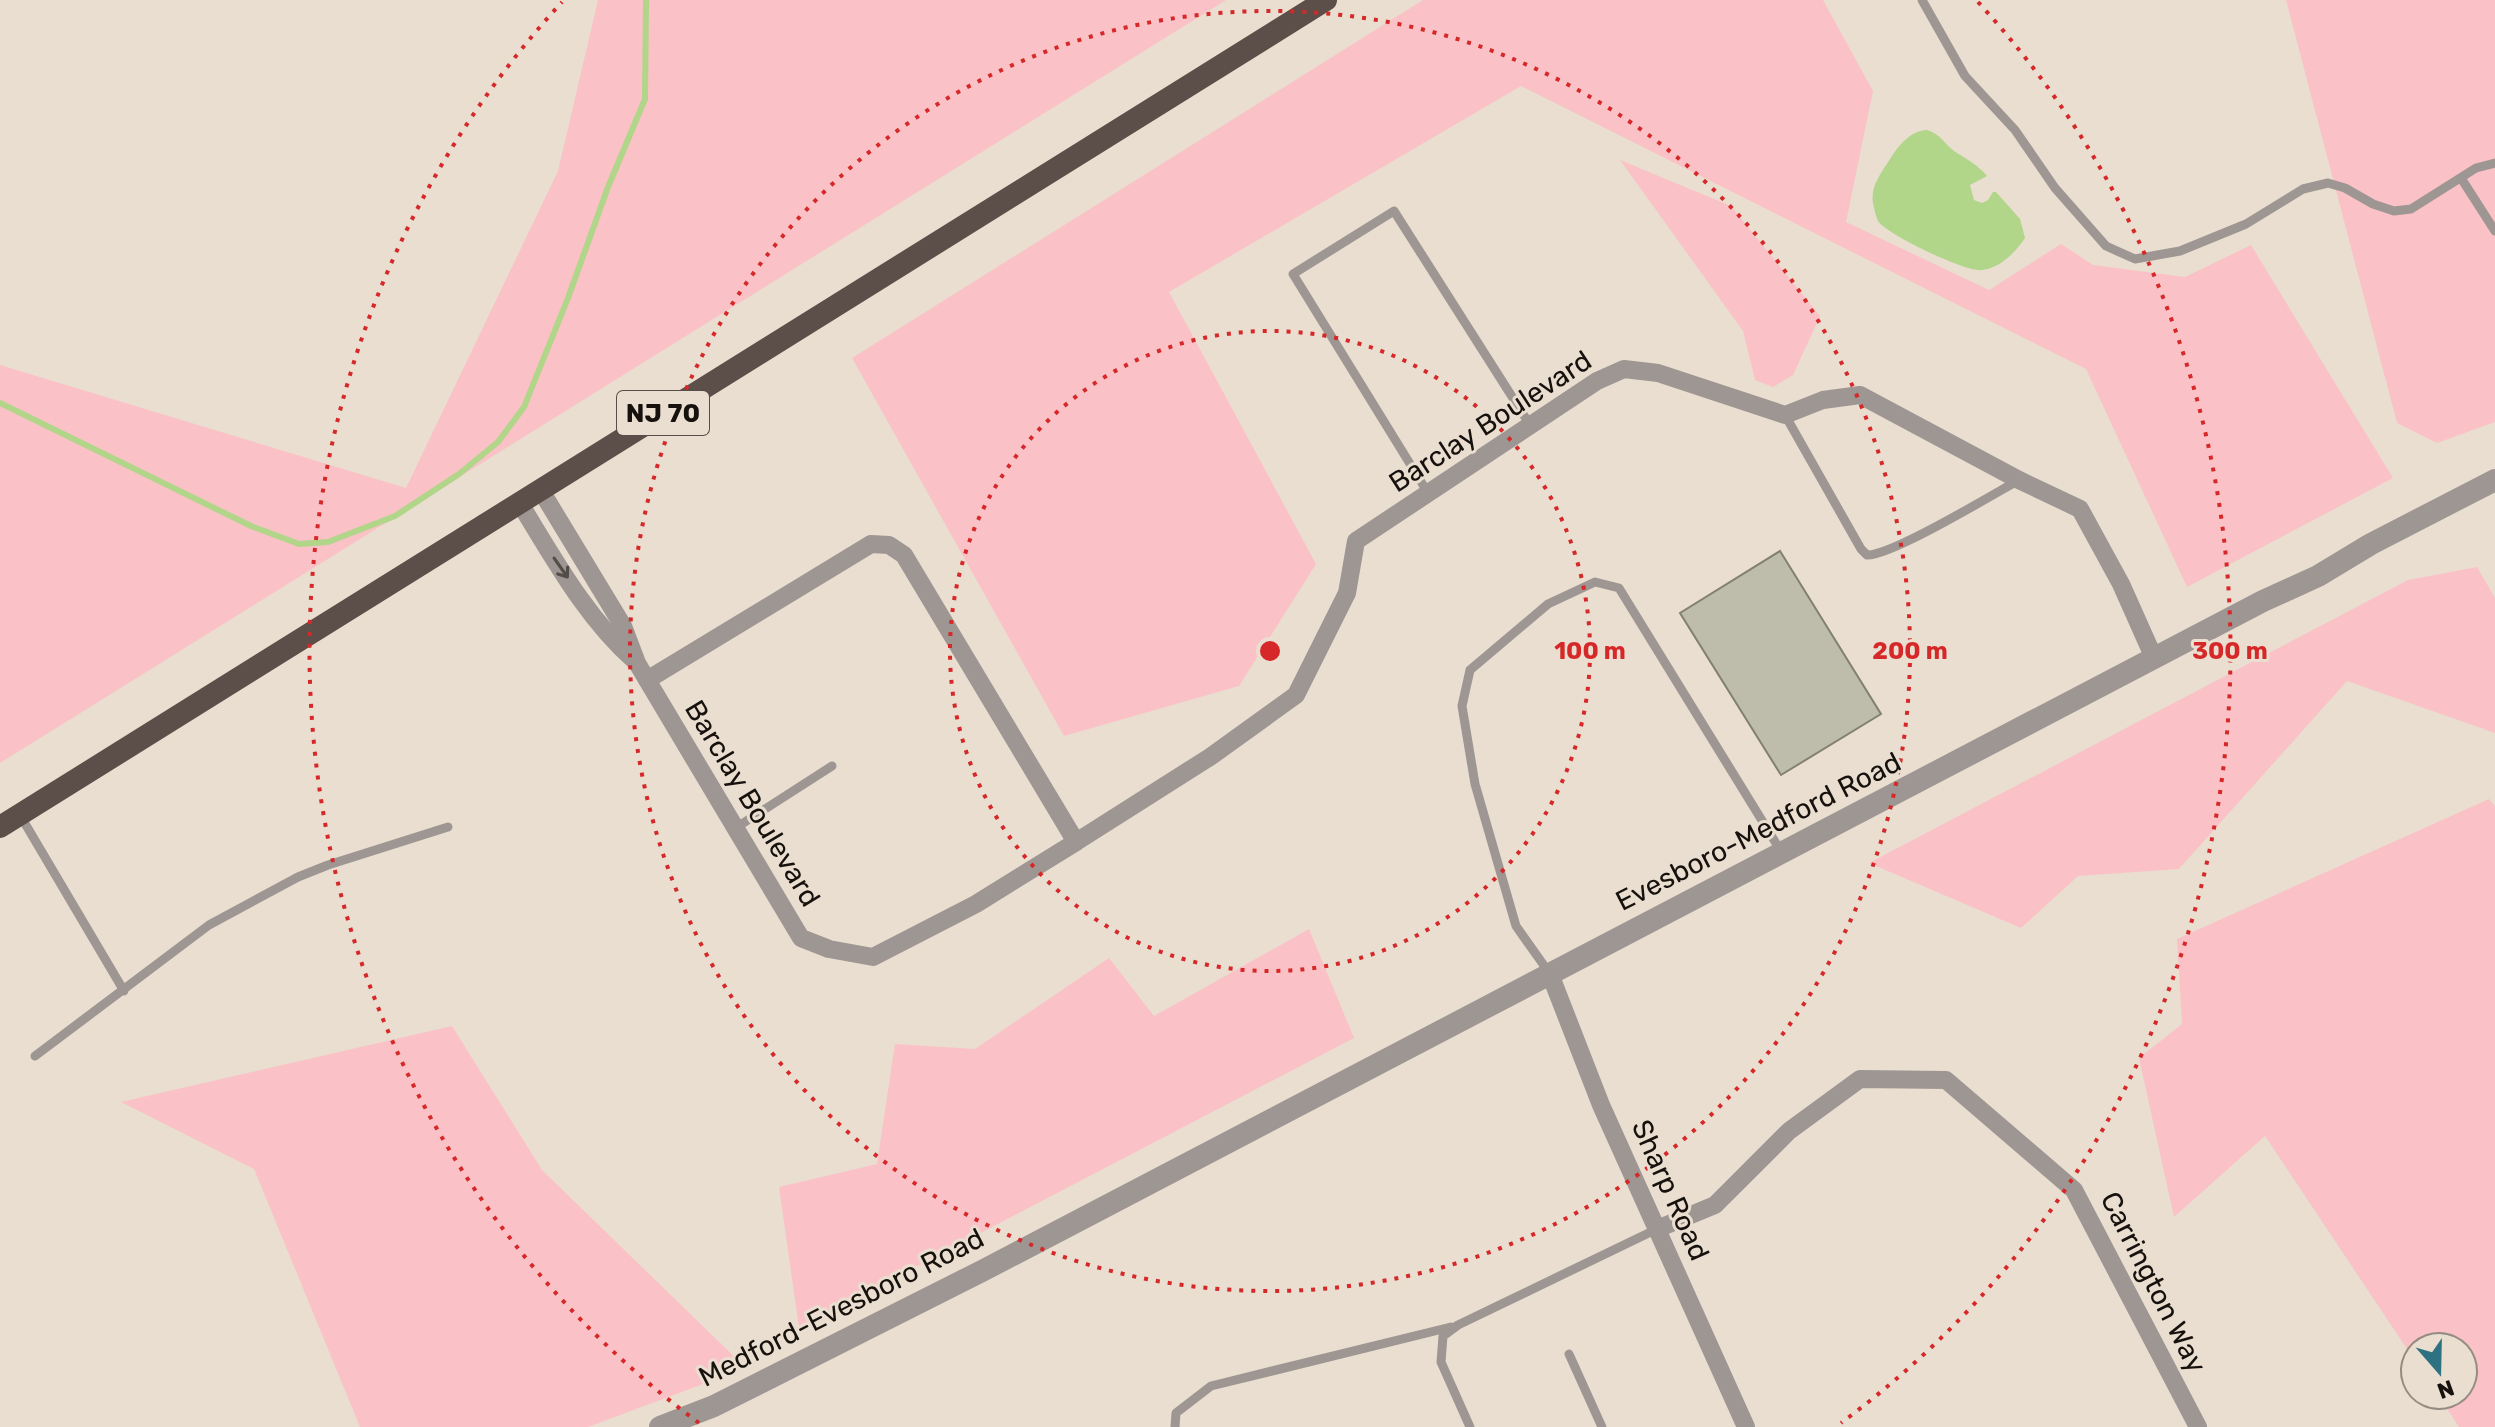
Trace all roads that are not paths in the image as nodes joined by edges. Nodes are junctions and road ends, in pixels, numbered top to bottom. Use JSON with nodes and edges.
{"nodes":[{"id":1,"x":1326,"y":0,"type":"edge"},
{"id":2,"x":1922,"y":0,"type":"edge"},
{"id":3,"x":2495,"y":163,"type":"edge"},
{"id":4,"x":2461,"y":178,"type":"junction"},
{"id":5,"x":2495,"y":231,"type":"edge"},
{"id":6,"x":1785,"y":415,"type":"junction"},
{"id":7,"x":1530,"y":425,"type":"junction"},
{"id":8,"x":2019,"y":480,"type":"junction"},
{"id":9,"x":2495,"y":480,"type":"edge"},
{"id":10,"x":540,"y":489,"type":"junction"},
{"id":11,"x":1428,"y":493,"type":"junction"},
{"id":12,"x":519,"y":502,"type":"junction"},
{"id":13,"x":2154,"y":658,"type":"junction"},
{"id":14,"x":637,"y":663,"type":"junction"},
{"id":15,"x":647,"y":680,"type":"junction"},
{"id":16,"x":832,"y":766,"type":"dead end"},
{"id":17,"x":20,"y":815,"type":"junction"},
{"id":18,"x":0,"y":827,"type":"edge"},
{"id":19,"x":448,"y":827,"type":"dead end"},
{"id":20,"x":734,"y":829,"type":"junction"},
{"id":21,"x":1076,"y":842,"type":"junction"},
{"id":22,"x":1782,"y":853,"type":"junction"},
{"id":23,"x":1550,"y":974,"type":"junction"},
{"id":24,"x":124,"y":991,"type":"junction"},
{"id":25,"x":35,"y":1056,"type":"dead end"},
{"id":26,"x":1657,"y":1229,"type":"junction"},
{"id":27,"x":1047,"y":1236,"type":"joint"},
{"id":28,"x":1458,"y":1325,"type":"junction"},
{"id":29,"x":1569,"y":1354,"type":"dead end"},
{"id":30,"x":660,"y":1427,"type":"edge"},
{"id":31,"x":1175,"y":1427,"type":"edge"},
{"id":32,"x":1470,"y":1427,"type":"edge"},
{"id":33,"x":1602,"y":1427,"type":"edge"},
{"id":34,"x":1746,"y":1427,"type":"edge"},
{"id":35,"x":2198,"y":1427,"type":"edge"}],
"edges":[{"from":1,"to":10,"type":"highway","number":"NJ 70"},
{"from":2,"to":4,"type":"lane"},
{"from":3,"to":4,"type":"lane"},
{"from":4,"to":5,"type":"lane"},
{"from":6,"to":7,"type":"street","name":"Barclay Boulevard"},
{"from":6,"to":8,"type":"street"},
{"from":6,"to":8,"type":"lane"},
{"from":7,"to":11,"type":"street","name":"Barclay Boulevard"},
{"from":7,"to":11,"type":"lane"},
{"from":8,"to":13,"type":"street"},
{"from":9,"to":13,"type":"street","name":"Evesboro-Medford Road"},
{"from":10,"to":12,"type":"highway","number":"NJ 70"},
{"from":10,"to":14,"type":"street","name":"Barclay Boulevard"},
{"from":11,"to":21,"type":"street","name":"Barclay Boulevard"},
{"from":12,"to":14,"type":"street","name":"Barclay Boulevard","one_way":true},
{"from":12,"to":17,"type":"highway","number":"NJ 70"},
{"from":13,"to":22,"type":"street","name":"Evesboro-Medford Road"},
{"from":14,"to":15,"type":"street","name":"Barclay Boulevard"},
{"from":15,"to":20,"type":"street","name":"Barclay Boulevard"},
{"from":15,"to":21,"type":"street"},
{"from":16,"to":20,"type":"lane"},
{"from":17,"to":18,"type":"highway","number":"NJ 70"},
{"from":17,"to":24,"type":"lane"},
{"from":19,"to":24,"type":"lane"},
{"from":20,"to":21,"type":"street","name":"Barclay Boulevard"},
{"from":22,"to":23,"type":"street","name":"Evesboro-Medford Road"},
{"from":22,"to":23,"type":"lane"},
{"from":23,"to":26,"type":"street","name":"Sharp Road"},
{"from":23,"to":27,"type":"street","name":"Evesboro-Medford Road"},
{"from":24,"to":25,"type":"lane"},
{"from":26,"to":28,"type":"lane"},
{"from":26,"to":34,"type":"street","name":"Sharp Road"},
{"from":26,"to":35,"type":"street","name":"Carrington Way"},
{"from":27,"to":30,"type":"street","name":"Medford-Evesboro Road"},
{"from":28,"to":31,"type":"lane"},
{"from":28,"to":32,"type":"lane"},
{"from":29,"to":33,"type":"lane"}]}
